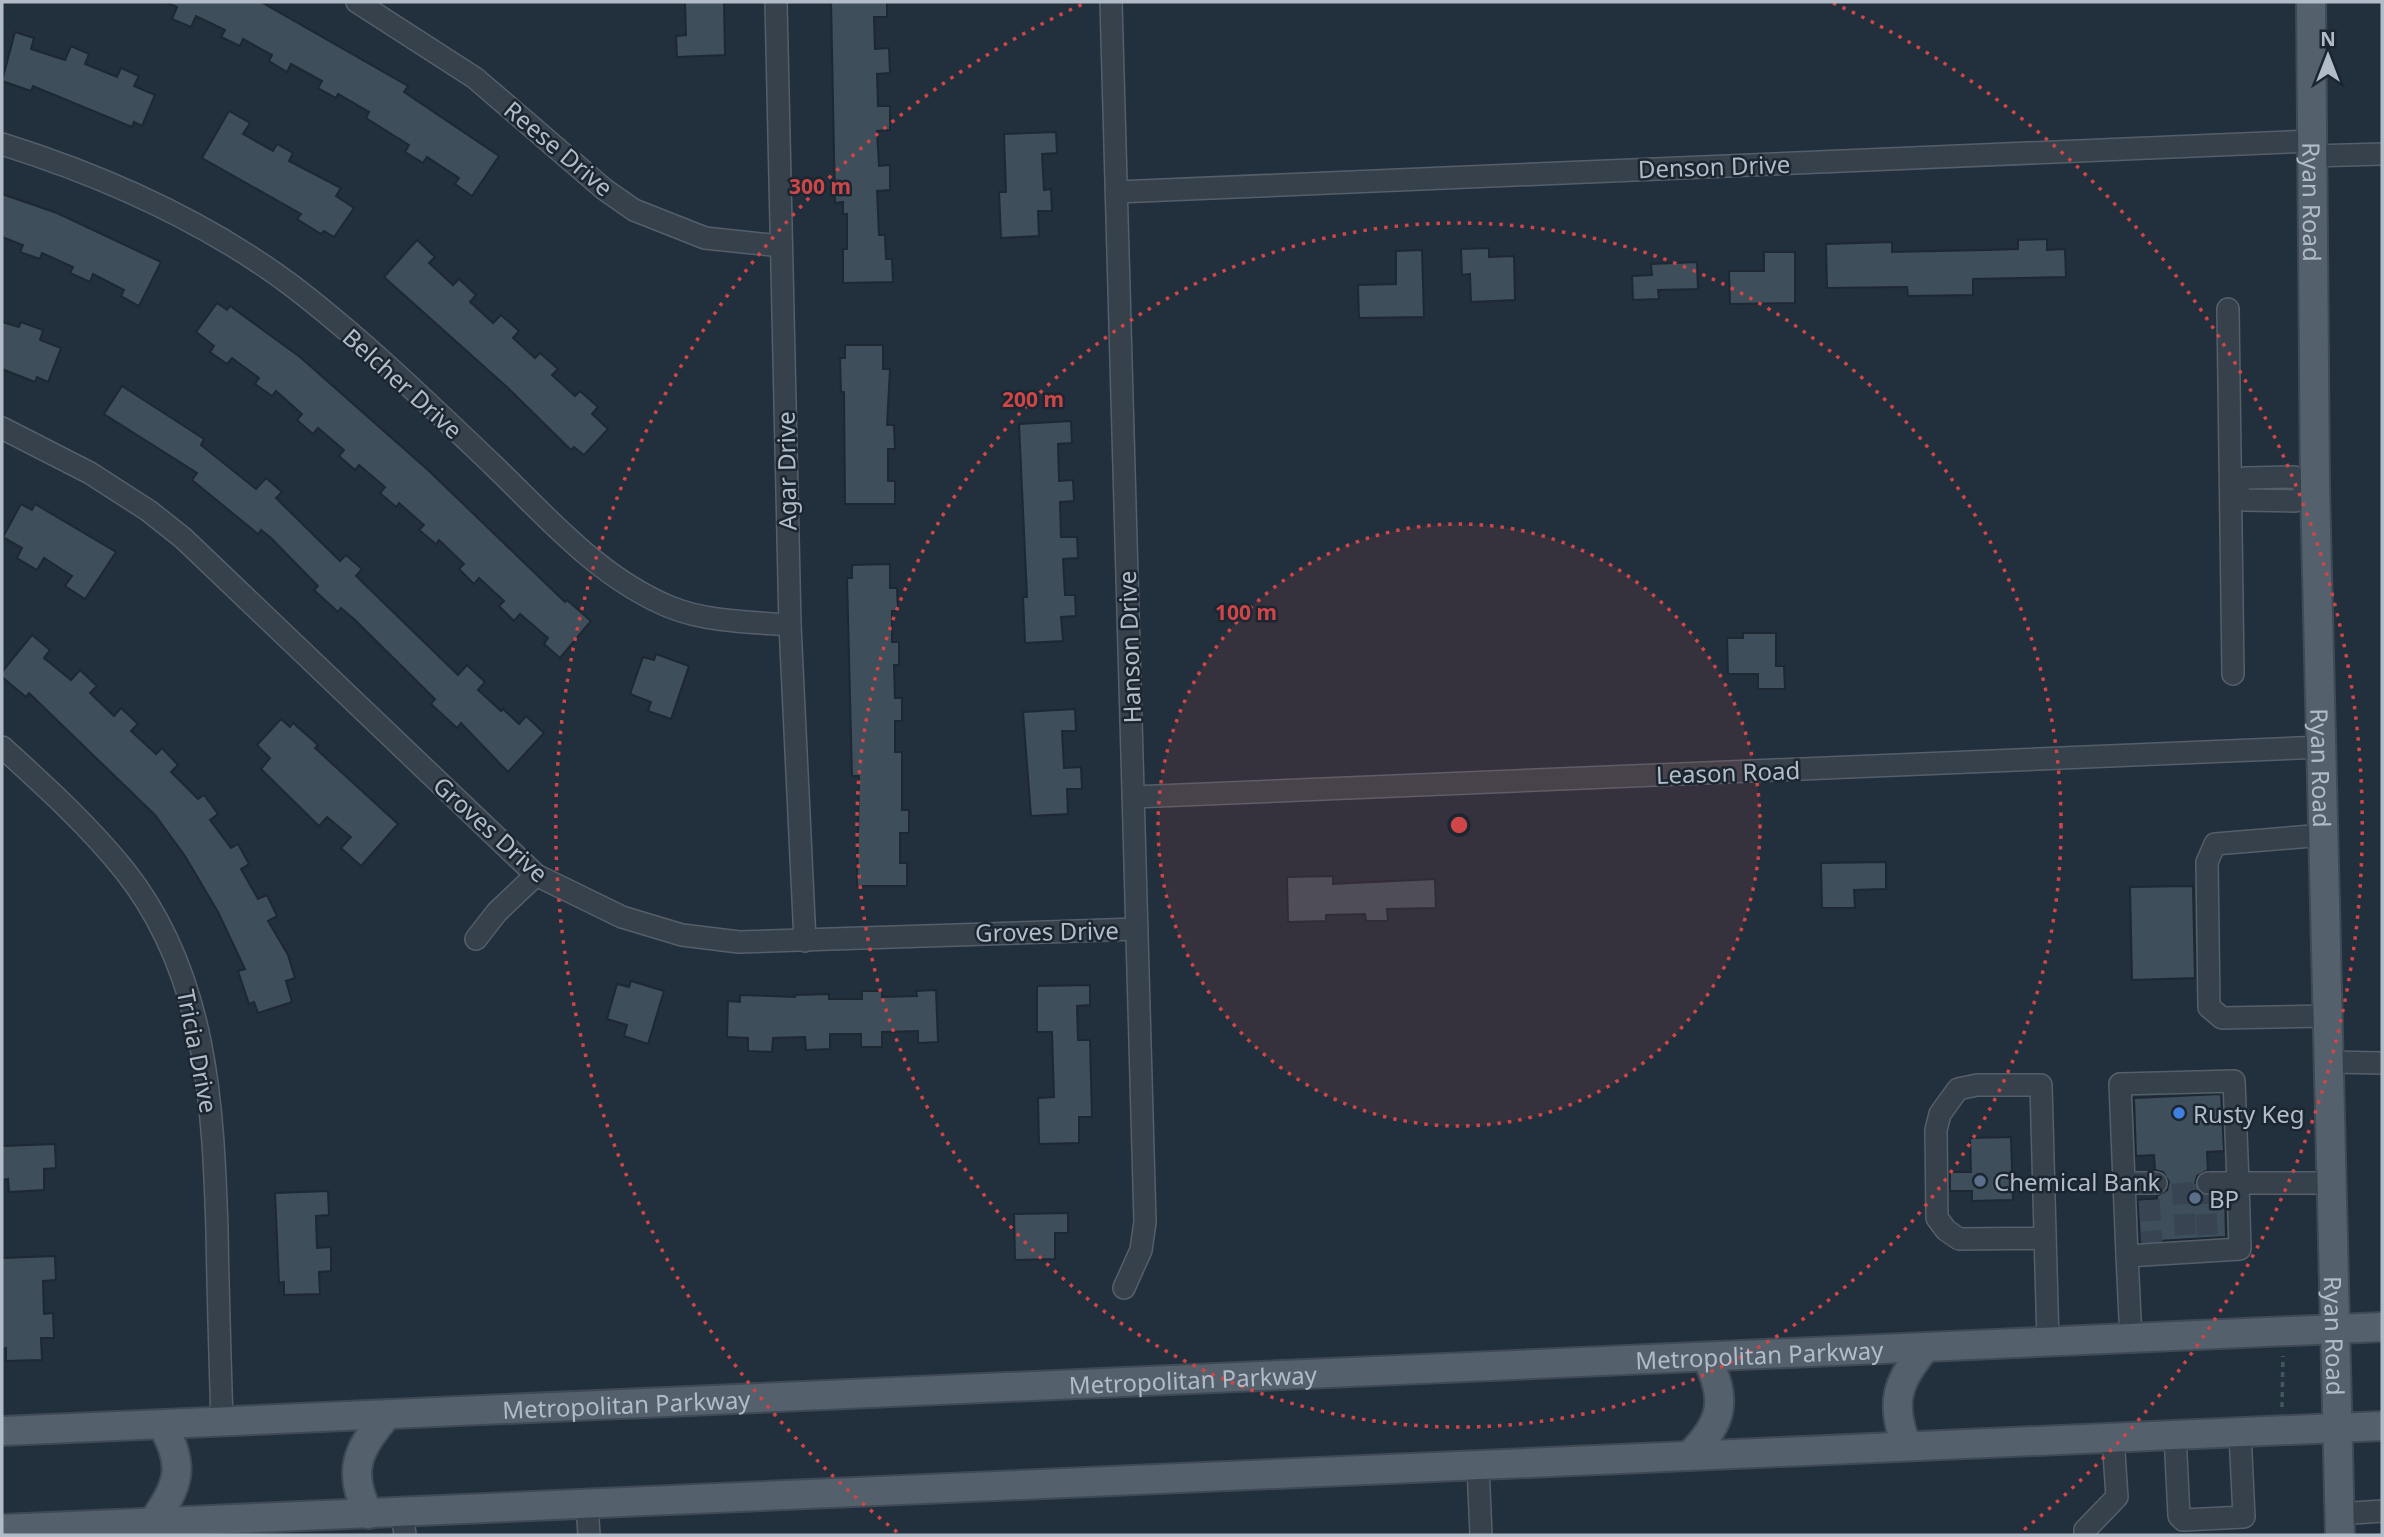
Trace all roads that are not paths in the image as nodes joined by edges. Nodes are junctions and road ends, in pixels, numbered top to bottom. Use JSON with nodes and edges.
{"nodes":[{"id":1,"x":357,"y":2,"type":"edge"},
{"id":2,"x":776,"y":2,"type":"edge"},
{"id":3,"x":1111,"y":2,"type":"edge"},
{"id":4,"x":2311,"y":2,"type":"edge"},
{"id":5,"x":2,"y":144,"type":"edge"},
{"id":6,"x":2312,"y":149,"type":"junction"},
{"id":7,"x":2382,"y":154,"type":"edge"},
{"id":8,"x":1117,"y":192,"type":"junction"},
{"id":9,"x":781,"y":246,"type":"junction"},
{"id":10,"x":2228,"y":309,"type":"dead end"},
{"id":11,"x":2,"y":428,"type":"edge"},
{"id":12,"x":2231,"y":487,"type":"junction"},
{"id":13,"x":2315,"y":488,"type":"junction"},
{"id":14,"x":790,"y":625,"type":"junction"},
{"id":15,"x":2233,"y":674,"type":"dead end"},
{"id":16,"x":2,"y":747,"type":"edge"},
{"id":17,"x":2323,"y":747,"type":"junction"},
{"id":18,"x":1134,"y":797,"type":"junction"},
{"id":19,"x":2324,"y":835,"type":"junction"},
{"id":20,"x":536,"y":875,"type":"junction"},
{"id":21,"x":1137,"y":929,"type":"junction"},
{"id":22,"x":476,"y":939,"type":"dead end"},
{"id":23,"x":805,"y":941,"type":"junction"},
{"id":24,"x":2328,"y":1016,"type":"junction"},
{"id":25,"x":2329,"y":1062,"type":"junction"},
{"id":26,"x":2382,"y":1063,"type":"edge"},
{"id":27,"x":2124,"y":1183,"type":"junction"},
{"id":28,"x":2208,"y":1183,"type":"dead end"},
{"id":29,"x":2238,"y":1183,"type":"junction"},
{"id":30,"x":2331,"y":1183,"type":"junction"},
{"id":31,"x":2151,"y":1188,"type":"dead end"},
{"id":32,"x":2045,"y":1238,"type":"junction"},
{"id":33,"x":2127,"y":1255,"type":"junction"},
{"id":34,"x":1124,"y":1288,"type":"dead end"},
{"id":35,"x":2382,"y":1327,"type":"edge"},
{"id":36,"x":2334,"y":1329,"type":"junction"},
{"id":37,"x":2131,"y":1339,"type":"junction"},
{"id":38,"x":2048,"y":1343,"type":"junction"},
{"id":39,"x":1925,"y":1348,"type":"junction"},
{"id":40,"x":1706,"y":1357,"type":"junction"},
{"id":41,"x":387,"y":1415,"type":"junction"},
{"id":42,"x":222,"y":1422,"type":"junction"},
{"id":43,"x":162,"y":1425,"type":"junction"},
{"id":44,"x":2382,"y":1426,"type":"edge"},
{"id":45,"x":2337,"y":1429,"type":"junction"},
{"id":46,"x":2,"y":1432,"type":"edge"},
{"id":47,"x":2240,"y":1433,"type":"junction"},
{"id":48,"x":2175,"y":1435,"type":"junction"},
{"id":49,"x":2113,"y":1438,"type":"junction"},
{"id":50,"x":1907,"y":1446,"type":"junction"},
{"id":51,"x":1689,"y":1456,"type":"junction"},
{"id":52,"x":1478,"y":1466,"type":"junction"},
{"id":53,"x":587,"y":1504,"type":"junction"},
{"id":54,"x":2382,"y":1511,"type":"edge"},
{"id":55,"x":369,"y":1514,"type":"junction"},
{"id":56,"x":152,"y":1523,"type":"junction"},
{"id":57,"x":403,"y":1524,"type":"edge"},
{"id":58,"x":2340,"y":1524,"type":"edge"},
{"id":59,"x":2244,"y":1526,"type":"edge"},
{"id":60,"x":207,"y":1528,"type":"edge"},
{"id":61,"x":2,"y":1530,"type":"edge"},
{"id":62,"x":589,"y":1535,"type":"edge"},
{"id":63,"x":1481,"y":1535,"type":"edge"},
{"id":64,"x":2085,"y":1535,"type":"edge"}],
"edges":[{"from":1,"to":9,"type":"street","name":"Reese Drive"},
{"from":2,"to":9,"type":"street","name":"Agar Drive"},
{"from":3,"to":8,"type":"street","name":"Hanson Drive"},
{"from":4,"to":6,"type":"main road","name":"Ryan Road"},
{"from":5,"to":14,"type":"street","name":"Belcher Drive"},
{"from":6,"to":7,"type":"street","name":"Denson Drive"},
{"from":6,"to":8,"type":"street","name":"Denson Drive"},
{"from":6,"to":13,"type":"main road","name":"Ryan Road"},
{"from":8,"to":18,"type":"street","name":"Hanson Drive"},
{"from":9,"to":14,"type":"street","name":"Agar Drive"},
{"from":10,"to":12,"type":"street"},
{"from":11,"to":20,"type":"street","name":"Groves Drive"},
{"from":12,"to":13,"type":"street"},
{"from":12,"to":15,"type":"street"},
{"from":13,"to":17,"type":"main road","name":"Ryan Road"},
{"from":14,"to":23,"type":"street","name":"Agar Drive"},
{"from":16,"to":42,"type":"street","name":"Tricia Drive"},
{"from":17,"to":18,"type":"street","name":"Leason Road"},
{"from":17,"to":19,"type":"main road","name":"Ryan Road"},
{"from":18,"to":21,"type":"street","name":"Hanson Drive"},
{"from":19,"to":24,"type":"main road","name":"Ryan Road"},
{"from":19,"to":24,"type":"street"},
{"from":20,"to":22,"type":"street"},
{"from":20,"to":23,"type":"street","name":"Groves Drive"},
{"from":21,"to":23,"type":"street","name":"Groves Drive"},
{"from":21,"to":34,"type":"street","name":"Hanson Drive"},
{"from":24,"to":25,"type":"main road","name":"Ryan Road"},
{"from":25,"to":26,"type":"street"},
{"from":25,"to":30,"type":"main road","name":"Ryan Road"},
{"from":27,"to":29,"type":"street"},
{"from":27,"to":31,"type":"street"},
{"from":27,"to":33,"type":"street"},
{"from":28,"to":29,"type":"street"},
{"from":29,"to":30,"type":"street"},
{"from":29,"to":33,"type":"street"},
{"from":30,"to":36,"type":"main road","name":"Ryan Road"},
{"from":32,"to":32,"type":"street"},
{"from":32,"to":38,"type":"street"},
{"from":33,"to":37,"type":"street"},
{"from":35,"to":36,"type":"main road","name":"Metropolitan Parkway"},
{"from":36,"to":37,"type":"main road","name":"Metropolitan Parkway"},
{"from":36,"to":45,"type":"main road","name":"Ryan Road"},
{"from":37,"to":38,"type":"main road","name":"Metropolitan Parkway"},
{"from":38,"to":39,"type":"main road","name":"Metropolitan Parkway"},
{"from":39,"to":40,"type":"main road","name":"Metropolitan Parkway"},
{"from":39,"to":50,"type":"main road"},
{"from":40,"to":41,"type":"main road","name":"Metropolitan Parkway"},
{"from":40,"to":51,"type":"main road"},
{"from":41,"to":42,"type":"main road","name":"Metropolitan Parkway"},
{"from":41,"to":55,"type":"main road"},
{"from":42,"to":43,"type":"main road","name":"Metropolitan Parkway"},
{"from":43,"to":46,"type":"main road","name":"Metropolitan Parkway"},
{"from":43,"to":56,"type":"main road"},
{"from":44,"to":45,"type":"main road"},
{"from":45,"to":47,"type":"main road"},
{"from":45,"to":58,"type":"main road","name":"Ryan Road"},
{"from":47,"to":48,"type":"main road"},
{"from":47,"to":59,"type":"street"},
{"from":48,"to":49,"type":"main road"},
{"from":48,"to":59,"type":"street"},
{"from":49,"to":50,"type":"main road"},
{"from":49,"to":64,"type":"street"},
{"from":50,"to":51,"type":"main road"},
{"from":51,"to":52,"type":"main road"},
{"from":52,"to":53,"type":"main road"},
{"from":52,"to":63,"type":"street"},
{"from":53,"to":57,"type":"main road"},
{"from":53,"to":62,"type":"street"},
{"from":54,"to":58,"type":"street"},
{"from":55,"to":57,"type":"main road"},
{"from":55,"to":60,"type":"main road"},
{"from":56,"to":60,"type":"main road"},
{"from":56,"to":61,"type":"main road"}]}
